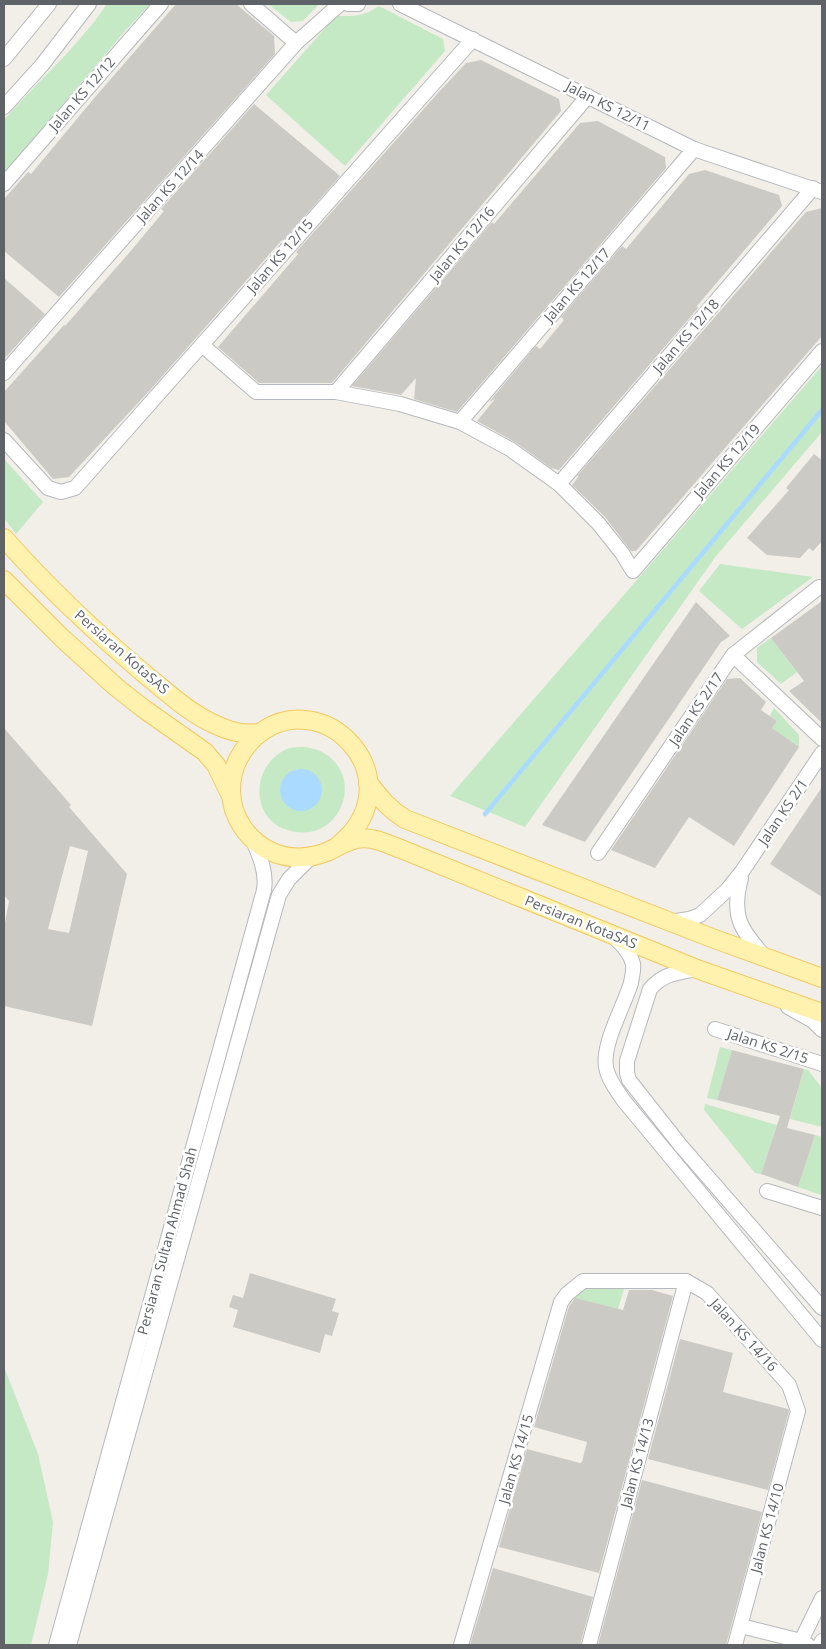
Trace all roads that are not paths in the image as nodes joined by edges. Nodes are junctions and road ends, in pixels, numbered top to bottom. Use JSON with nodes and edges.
{"nodes":[{"id":1,"x":49,"y":4,"type":"edge"},
{"id":2,"x":89,"y":4,"type":"edge"},
{"id":3,"x":160,"y":4,"type":"edge"},
{"id":4,"x":251,"y":4,"type":"edge"},
{"id":5,"x":340,"y":4,"type":"edge"},
{"id":6,"x":348,"y":4,"type":"edge"},
{"id":7,"x":358,"y":4,"type":"edge"},
{"id":8,"x":400,"y":4,"type":"edge"},
{"id":9,"x":473,"y":39,"type":"junction"},
{"id":10,"x":296,"y":43,"type":"junction"},
{"id":11,"x":4,"y":60,"type":"edge"},
{"id":12,"x":588,"y":96,"type":"junction"},
{"id":13,"x":4,"y":107,"type":"edge"},
{"id":14,"x":694,"y":149,"type":"junction"},
{"id":15,"x":4,"y":184,"type":"edge"},
{"id":16,"x":817,"y":190,"type":"edge"},
{"id":17,"x":202,"y":345,"type":"junction"},
{"id":18,"x":822,"y":351,"type":"edge"},
{"id":19,"x":4,"y":374,"type":"edge"},
{"id":20,"x":336,"y":392,"type":"junction"},
{"id":21,"x":460,"y":422,"type":"junction"},
{"id":22,"x":4,"y":440,"type":"edge"},
{"id":23,"x":559,"y":484,"type":"junction"},
{"id":24,"x":4,"y":538,"type":"edge"},
{"id":25,"x":4,"y":580,"type":"edge"},
{"id":26,"x":819,"y":587,"type":"dead end"},
{"id":27,"x":733,"y":655,"type":"junction"},
{"id":28,"x":260,"y":733,"type":"junction"},
{"id":29,"x":822,"y":739,"type":"edge"},
{"id":30,"x":822,"y":753,"type":"edge"},
{"id":31,"x":368,"y":782,"type":"junction"},
{"id":32,"x":231,"y":796,"type":"junction"},
{"id":33,"x":252,"y":838,"type":"junction"},
{"id":34,"x":340,"y":844,"type":"junction"},
{"id":35,"x":598,"y":853,"type":"dead end"},
{"id":36,"x":312,"y":856,"type":"junction"},
{"id":37,"x":743,"y":870,"type":"junction"},
{"id":38,"x":670,"y":922,"type":"junction"},
{"id":39,"x":613,"y":936,"type":"junction"},
{"id":40,"x":765,"y":957,"type":"junction"},
{"id":41,"x":697,"y":969,"type":"junction"},
{"id":42,"x":822,"y":978,"type":"edge"},
{"id":43,"x":769,"y":995,"type":"junction"},
{"id":44,"x":822,"y":1013,"type":"edge"},
{"id":45,"x":714,"y":1029,"type":"dead end"},
{"id":46,"x":822,"y":1030,"type":"edge"},
{"id":47,"x":822,"y":1064,"type":"edge"},
{"id":48,"x":767,"y":1191,"type":"dead end"},
{"id":49,"x":822,"y":1208,"type":"edge"},
{"id":50,"x":686,"y":1281,"type":"junction"},
{"id":51,"x":822,"y":1308,"type":"edge"},
{"id":52,"x":822,"y":1340,"type":"edge"},
{"id":53,"x":798,"y":1411,"type":"joint"},
{"id":54,"x":822,"y":1598,"type":"edge"},
{"id":55,"x":741,"y":1626,"type":"junction"},
{"id":56,"x":822,"y":1642,"type":"edge"},
{"id":57,"x":805,"y":1643,"type":"edge"},
{"id":58,"x":56,"y":1645,"type":"edge"},
{"id":59,"x":69,"y":1645,"type":"edge"},
{"id":60,"x":461,"y":1645,"type":"edge"},
{"id":61,"x":589,"y":1645,"type":"edge"},
{"id":62,"x":735,"y":1645,"type":"edge"},
{"id":63,"x":820,"y":1645,"type":"edge"}],
"edges":[{"from":1,"to":11,"type":"street"},
{"from":2,"to":13,"type":"street"},
{"from":3,"to":15,"type":"street","name":"Jalan KS 12/12"},
{"from":4,"to":10,"type":"street"},
{"from":5,"to":10,"type":"street","name":"Jalan KS 12/14"},
{"from":6,"to":7,"type":"street"},
{"from":8,"to":9,"type":"street","name":"Jalan KS 12/11"},
{"from":9,"to":12,"type":"street","name":"Jalan KS 12/11"},
{"from":9,"to":17,"type":"street","name":"Jalan KS 12/15"},
{"from":10,"to":19,"type":"street","name":"Jalan KS 12/14"},
{"from":12,"to":14,"type":"street","name":"Jalan KS 12/11"},
{"from":12,"to":20,"type":"street","name":"Jalan KS 12/16"},
{"from":14,"to":16,"type":"street","name":"Jalan KS 12/11"},
{"from":14,"to":21,"type":"street","name":"Jalan KS 12/17"},
{"from":16,"to":23,"type":"street","name":"Jalan KS 12/18"},
{"from":17,"to":20,"type":"street"},
{"from":17,"to":22,"type":"street","name":"Jalan KS 12/15"},
{"from":18,"to":23,"type":"street","name":"Jalan KS 12/19"},
{"from":20,"to":21,"type":"street"},
{"from":21,"to":23,"type":"street"},
{"from":24,"to":28,"type":"main road","name":"Persiaran KotaSAS"},
{"from":25,"to":32,"type":"main road","name":"Persiaran KotaSAS"},
{"from":26,"to":27,"type":"street","name":"Jalan KS 2/17"},
{"from":27,"to":29,"type":"street"},
{"from":27,"to":35,"type":"street","name":"Jalan KS 2/17"},
{"from":28,"to":31,"type":"main road","name":"Persiaran KotaSAS"},
{"from":28,"to":32,"type":"main road","name":"Persiaran KotaSAS"},
{"from":30,"to":37,"type":"street","name":"Jalan KS 2/1"},
{"from":31,"to":34,"type":"main road","name":"Persiaran KotaSAS"},
{"from":31,"to":38,"type":"main road","name":"Persiaran KotaSAS"},
{"from":32,"to":33,"type":"main road","name":"Persiaran KotaSAS"},
{"from":33,"to":36,"type":"main road","name":"Persiaran KotaSAS"},
{"from":33,"to":58,"type":"street","name":"Persiaran Sultan Ahmad Shah"},
{"from":34,"to":36,"type":"main road","name":"Persiaran KotaSAS"},
{"from":34,"to":39,"type":"main road","name":"Persiaran KotaSAS"},
{"from":36,"to":59,"type":"street","name":"Persiaran Sultan Ahmad Shah"},
{"from":37,"to":38,"type":"street"},
{"from":37,"to":40,"type":"street"},
{"from":38,"to":40,"type":"main road","name":"Persiaran KotaSAS"},
{"from":39,"to":41,"type":"main road","name":"Persiaran KotaSAS"},
{"from":39,"to":52,"type":"street"},
{"from":40,"to":42,"type":"main road","name":"Persiaran KotaSAS"},
{"from":41,"to":43,"type":"main road","name":"Persiaran KotaSAS"},
{"from":41,"to":51,"type":"street"},
{"from":43,"to":44,"type":"main road","name":"Persiaran KotaSAS"},
{"from":43,"to":46,"type":"street"},
{"from":45,"to":47,"type":"street","name":"Jalan KS 2/15"},
{"from":48,"to":49,"type":"street"},
{"from":50,"to":53,"type":"street","name":"Jalan KS 14/16"},
{"from":50,"to":60,"type":"street","name":"Jalan KS 14/15"},
{"from":50,"to":61,"type":"street","name":"Jalan KS 14/13"},
{"from":53,"to":55,"type":"street","name":"Jalan KS 14/10"},
{"from":54,"to":57,"type":"street"},
{"from":55,"to":57,"type":"street"},
{"from":55,"to":62,"type":"street","name":"Jalan KS 14/10"},
{"from":56,"to":63,"type":"street"}]}
